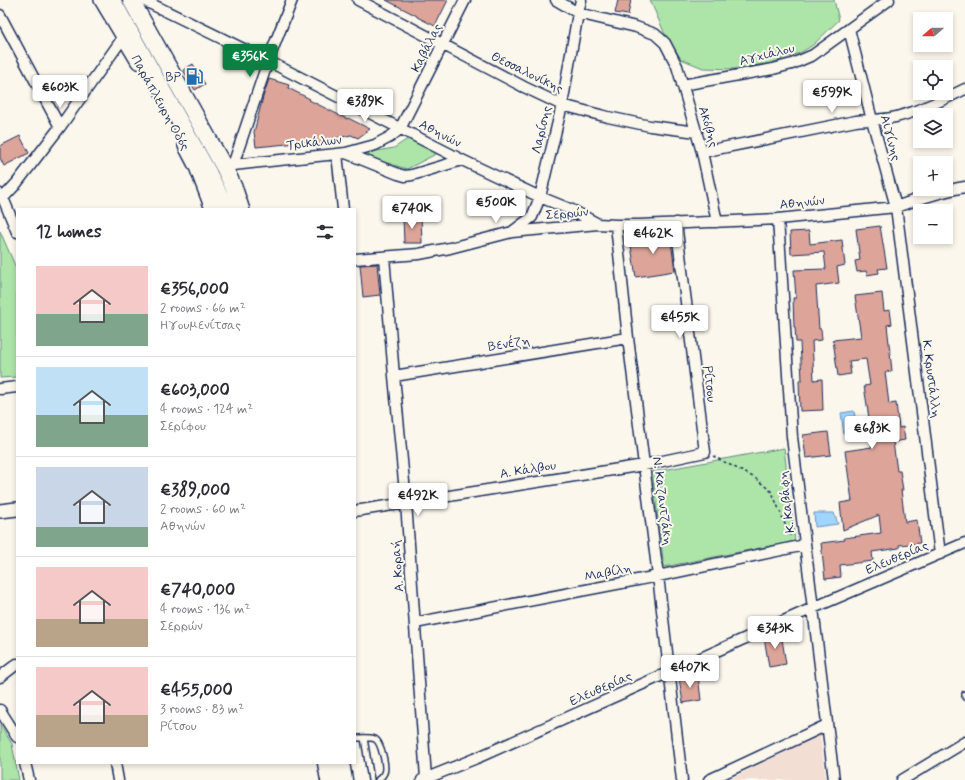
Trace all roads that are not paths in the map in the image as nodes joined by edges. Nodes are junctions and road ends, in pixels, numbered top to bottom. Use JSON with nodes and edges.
{"nodes":[{"id":1,"x":101,"y":0,"type":"edge"},
{"id":2,"x":112,"y":0,"type":"edge"},
{"id":3,"x":131,"y":0,"type":"edge"},
{"id":4,"x":143,"y":0,"type":"edge"},
{"id":5,"x":292,"y":0,"type":"edge"},
{"id":6,"x":358,"y":0,"type":"edge"},
{"id":7,"x":465,"y":0,"type":"edge"},
{"id":8,"x":556,"y":0,"type":"edge"},
{"id":9,"x":581,"y":0,"type":"edge"},
{"id":10,"x":888,"y":0,"type":"edge"},
{"id":11,"x":578,"y":13,"type":"junction"},
{"id":12,"x":0,"y":15,"type":"edge"},
{"id":13,"x":849,"y":28,"type":"junction"},
{"id":14,"x":126,"y":33,"type":"junction"},
{"id":15,"x":443,"y":45,"type":"junction"},
{"id":16,"x":268,"y":61,"type":"junction"},
{"id":17,"x":682,"y":85,"type":"junction"},
{"id":18,"x":965,"y":89,"type":"edge"},
{"id":19,"x":562,"y":105,"type":"junction"},
{"id":20,"x":872,"y":120,"type":"junction"},
{"id":21,"x":60,"y":127,"type":"junction"},
{"id":22,"x":400,"y":129,"type":"junction"},
{"id":23,"x":696,"y":132,"type":"junction"},
{"id":24,"x":702,"y":152,"type":"junction"},
{"id":25,"x":342,"y":153,"type":"junction"},
{"id":26,"x":462,"y":160,"type":"junction"},
{"id":27,"x":228,"y":166,"type":"junction"},
{"id":28,"x":965,"y":187,"type":"edge"},
{"id":29,"x":2,"y":196,"type":"edge"},
{"id":30,"x":540,"y":197,"type":"junction"},
{"id":31,"x":896,"y":207,"type":"junction"},
{"id":32,"x":212,"y":208,"type":"edge"},
{"id":33,"x":225,"y":208,"type":"edge"},
{"id":34,"x":241,"y":208,"type":"edge"},
{"id":35,"x":343,"y":208,"type":"edge"},
{"id":36,"x":778,"y":219,"type":"junction"},
{"id":37,"x":717,"y":222,"type":"junction"},
{"id":38,"x":676,"y":223,"type":"junction"},
{"id":39,"x":598,"y":224,"type":"junction"},
{"id":40,"x":616,"y":225,"type":"junction"},
{"id":41,"x":639,"y":225,"type":"joint"},
{"id":42,"x":16,"y":230,"type":"edge"},
{"id":43,"x":512,"y":232,"type":"junction"},
{"id":44,"x":384,"y":257,"type":"junction"},
{"id":45,"x":356,"y":259,"type":"edge"},
{"id":46,"x":628,"y":338,"type":"junction"},
{"id":47,"x":394,"y":376,"type":"junction"},
{"id":48,"x":16,"y":387,"type":"edge"},
{"id":49,"x":0,"y":389,"type":"edge"},
{"id":50,"x":705,"y":452,"type":"joint"},
{"id":51,"x":644,"y":465,"type":"junction"},
{"id":52,"x":406,"y":503,"type":"junction"},
{"id":53,"x":16,"y":509,"type":"edge"},
{"id":54,"x":356,"y":511,"type":"edge"},
{"id":55,"x":0,"y":512,"type":"edge"},
{"id":56,"x":965,"y":543,"type":"edge"},
{"id":57,"x":805,"y":545,"type":"junction"},
{"id":58,"x":940,"y":554,"type":"junction"},
{"id":59,"x":658,"y":576,"type":"junction"},
{"id":60,"x":813,"y":608,"type":"junction"},
{"id":61,"x":415,"y":624,"type":"junction"},
{"id":62,"x":16,"y":665,"type":"edge"},
{"id":63,"x":668,"y":673,"type":"junction"},
{"id":64,"x":0,"y":677,"type":"edge"},
{"id":65,"x":0,"y":710,"type":"edge"},
{"id":66,"x":827,"y":725,"type":"junction"},
{"id":67,"x":16,"y":735,"type":"edge"},
{"id":68,"x":356,"y":738,"type":"edge"},
{"id":69,"x":364,"y":738,"type":"junction"},
{"id":70,"x":965,"y":742,"type":"edge"},
{"id":71,"x":25,"y":764,"type":"edge"},
{"id":72,"x":115,"y":764,"type":"edge"},
{"id":73,"x":326,"y":764,"type":"edge"},
{"id":74,"x":341,"y":764,"type":"edge"},
{"id":75,"x":369,"y":779,"type":"edge"},
{"id":76,"x":424,"y":779,"type":"edge"},
{"id":77,"x":29,"y":780,"type":"edge"},
{"id":78,"x":118,"y":780,"type":"edge"},
{"id":79,"x":329,"y":780,"type":"edge"},
{"id":80,"x":344,"y":780,"type":"edge"},
{"id":81,"x":378,"y":780,"type":"edge"},
{"id":82,"x":682,"y":780,"type":"edge"},
{"id":83,"x":709,"y":780,"type":"edge"},
{"id":84,"x":834,"y":780,"type":"edge"},
{"id":85,"x":902,"y":780,"type":"edge"}],
"edges":[{"from":1,"to":14,"type":"street","name":"Παράπλευρη Οδός"},
{"from":2,"to":14,"type":"main road"},
{"from":3,"to":27,"type":"main road"},
{"from":4,"to":16,"type":"street","name":"Αθηνών"},
{"from":5,"to":16,"type":"street"},
{"from":6,"to":15,"type":"street","name":"Θεσσαλονίκης"},
{"from":7,"to":15,"type":"street","name":"Καβάλας"},
{"from":8,"to":11,"type":"street"},
{"from":9,"to":11,"type":"street","name":"Λαρίσης"},
{"from":10,"to":13,"type":"street","name":"Αγχιάλου"},
{"from":11,"to":17,"type":"street","name":"Ακόβης"},
{"from":11,"to":19,"type":"street","name":"Λαρίσης"},
{"from":12,"to":21,"type":"street"},
{"from":13,"to":17,"type":"street","name":"Αγχιάλου"},
{"from":13,"to":20,"type":"street","name":"Αιγίνης"},
{"from":14,"to":21,"type":"street"},
{"from":14,"to":32,"type":"street","name":"Παράπλευρη Οδός"},
{"from":14,"to":33,"type":"main road"},
{"from":15,"to":19,"type":"street","name":"Θεσσαλονίκης"},
{"from":15,"to":22,"type":"street","name":"Καβάλας"},
{"from":16,"to":22,"type":"street","name":"Αθηνών"},
{"from":16,"to":27,"type":"street"},
{"from":17,"to":23,"type":"street","name":"Ακόβης"},
{"from":18,"to":20,"type":"street"},
{"from":19,"to":23,"type":"street","name":"Θεσσαλονίκης"},
{"from":19,"to":30,"type":"street","name":"Λαρίσης"},
{"from":20,"to":24,"type":"street"},
{"from":20,"to":31,"type":"street","name":"Αιγίνης"},
{"from":21,"to":29,"type":"street"},
{"from":22,"to":25,"type":"street","name":"Τρικάλων"},
{"from":22,"to":26,"type":"street","name":"Αθηνών"},
{"from":23,"to":24,"type":"street","name":"Ακόβης"},
{"from":24,"to":37,"type":"street","name":"Ακόβης"},
{"from":25,"to":26,"type":"street"},
{"from":25,"to":27,"type":"street","name":"Τρικάλων"},
{"from":25,"to":35,"type":"street"},
{"from":26,"to":30,"type":"street","name":"Αθηνών"},
{"from":27,"to":34,"type":"main road"},
{"from":28,"to":31,"type":"street","name":"Αθηνών"},
{"from":29,"to":42,"type":"street"},
{"from":30,"to":39,"type":"street","name":"Αθηνών"},
{"from":30,"to":43,"type":"street","name":"Λαρίσης"},
{"from":31,"to":36,"type":"street","name":"Αθηνών"},
{"from":31,"to":58,"type":"street","name":"Κ. Κρυστάλλη"},
{"from":36,"to":37,"type":"street","name":"Αθηνών"},
{"from":36,"to":57,"type":"street","name":"Κ. Καβάφη"},
{"from":37,"to":38,"type":"street","name":"Αθηνών"},
{"from":38,"to":41,"type":"street","name":"Αθηνών"},
{"from":38,"to":50,"type":"street","name":"Ρίτσου"},
{"from":39,"to":40,"type":"street","name":"Σερρών"},
{"from":39,"to":43,"type":"street","name":"Σερρών"},
{"from":40,"to":41,"type":"street","name":"Σερρών"},
{"from":40,"to":46,"type":"street","name":"Ν. Καζαντζάκη"},
{"from":43,"to":44,"type":"street","name":"Σερρών"},
{"from":44,"to":45,"type":"street","name":"Σερρών"},
{"from":44,"to":47,"type":"street","name":"Α. Κοραή"},
{"from":46,"to":47,"type":"street","name":"Βενέζη"},
{"from":46,"to":51,"type":"street","name":"Ν. Καζαντζάκη"},
{"from":47,"to":52,"type":"street","name":"Α. Κοραή"},
{"from":48,"to":49,"type":"street"},
{"from":50,"to":51,"type":"street","name":"A. Κάλβου"},
{"from":51,"to":52,"type":"street","name":"A. Κάλβου"},
{"from":51,"to":59,"type":"street","name":"Ν. Καζαντζάκη"},
{"from":52,"to":54,"type":"street","name":"A. Κάλβου"},
{"from":52,"to":61,"type":"street","name":"Α. Κοραή"},
{"from":53,"to":55,"type":"street"},
{"from":56,"to":58,"type":"street","name":"Ελευθερίας"},
{"from":57,"to":59,"type":"street","name":"Μαβίλη"},
{"from":57,"to":60,"type":"street","name":"Κ. Καβάφη"},
{"from":58,"to":60,"type":"street","name":"Ελευθερίας"},
{"from":59,"to":61,"type":"street","name":"Μαβίλη"},
{"from":59,"to":63,"type":"street","name":"Ν. Καζαντζάκη"},
{"from":60,"to":63,"type":"street","name":"Ελευθερίας"},
{"from":60,"to":66,"type":"street","name":"Κ. Καβάφη"},
{"from":61,"to":76,"type":"street","name":"Α. Κοραή"},
{"from":62,"to":64,"type":"street"},
{"from":63,"to":76,"type":"street","name":"Ελευθερίας"},
{"from":63,"to":82,"type":"street","name":"Ν. Καζαντζάκη"},
{"from":65,"to":67,"type":"street"},
{"from":66,"to":83,"type":"street"},
{"from":66,"to":84,"type":"street","name":"Κ. Καβάφη"},
{"from":68,"to":69,"type":"lane"},
{"from":69,"to":75,"type":"lane"},
{"from":69,"to":81,"type":"lane"},
{"from":70,"to":85,"type":"street"},
{"from":71,"to":77,"type":"street"},
{"from":72,"to":78,"type":"street"},
{"from":73,"to":79,"type":"main road"},
{"from":74,"to":80,"type":"main road"}]}
